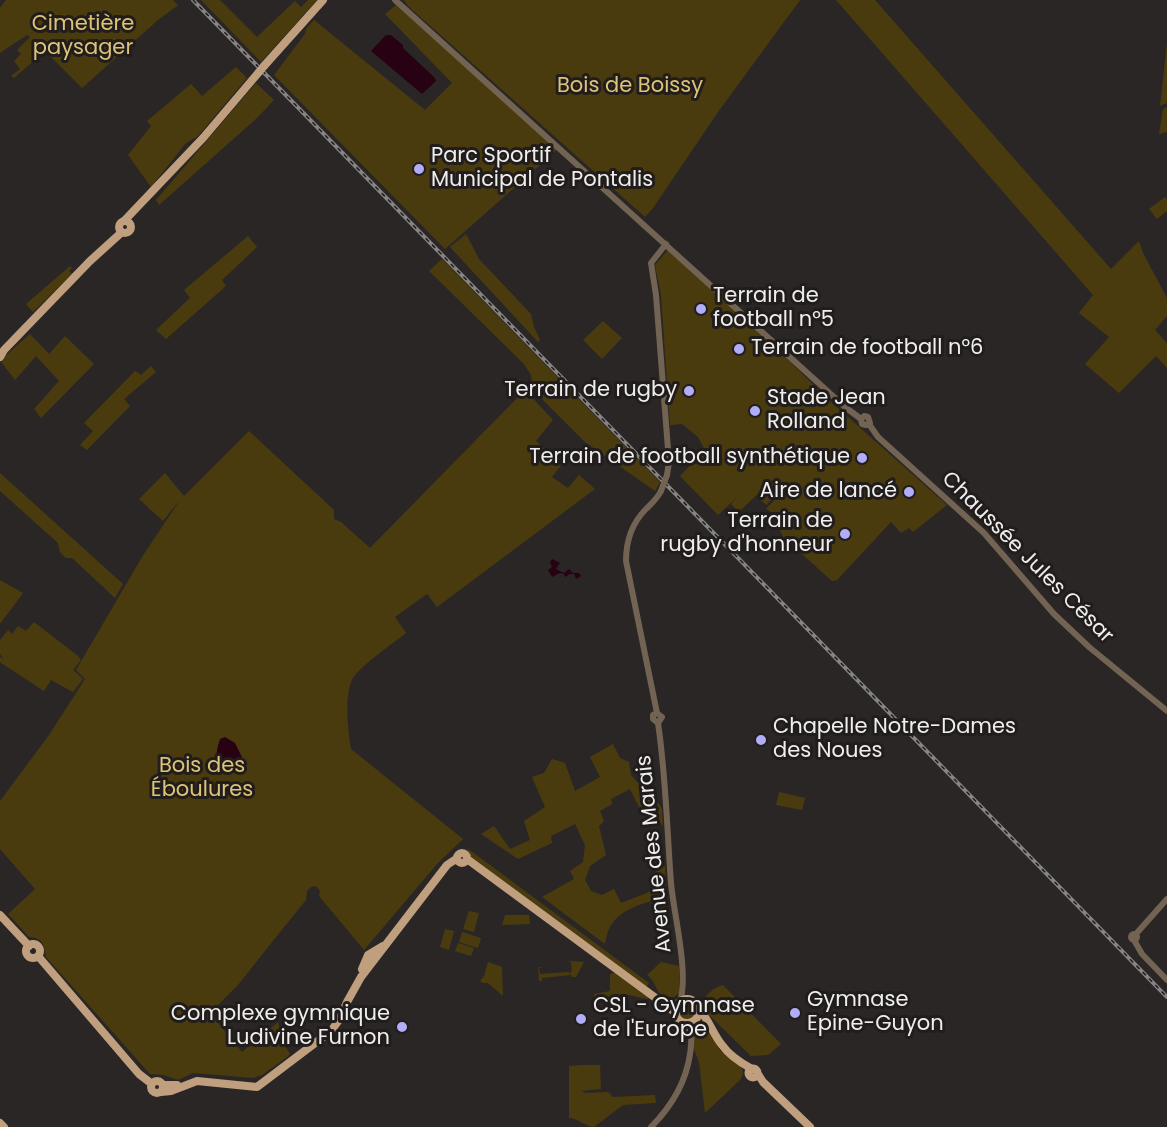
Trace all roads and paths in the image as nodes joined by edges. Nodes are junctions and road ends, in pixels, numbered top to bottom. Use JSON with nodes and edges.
{"nodes":[{"id":1,"x":325,"y":0,"type":"edge"},
{"id":2,"x":395,"y":1,"type":"edge"},
{"id":3,"x":666,"y":244,"type":"junction"},
{"id":4,"x":1,"y":353,"type":"edge"},
{"id":5,"x":1167,"y":711,"type":"edge"},
{"id":6,"x":1167,"y":899,"type":"edge"},
{"id":7,"x":0,"y":915,"type":"edge"},
{"id":8,"x":1167,"y":980,"type":"edge"},
{"id":9,"x":680,"y":1005,"type":"junction"},
{"id":10,"x":699,"y":1009,"type":"junction"},
{"id":11,"x":691,"y":1020,"type":"junction"},
{"id":12,"x":707,"y":1020,"type":"junction"},
{"id":13,"x":0,"y":1123,"type":"edge"},
{"id":14,"x":4,"y":1127,"type":"edge"},
{"id":15,"x":651,"y":1127,"type":"edge"},
{"id":16,"x":810,"y":1127,"type":"edge"}],
"edges":[{"from":1,"to":4,"type":"main road"},
{"from":2,"to":3,"type":"street","name":"Chaussée Jules César"},
{"from":3,"to":5,"type":"street","name":"Chaussée Jules César"},
{"from":3,"to":9,"type":"street","name":"Avenue des Marais","bridge":true},
{"from":6,"to":8,"type":"street"},
{"from":7,"to":9,"type":"main road"},
{"from":9,"to":10,"type":"main road"},
{"from":9,"to":11,"type":"main road"},
{"from":10,"to":11,"type":"main road"},
{"from":10,"to":12,"type":"main road"},
{"from":11,"to":12,"type":"main road"},
{"from":11,"to":15,"type":"street"},
{"from":12,"to":16,"type":"main road"},
{"from":13,"to":14,"type":"main road"}]}
